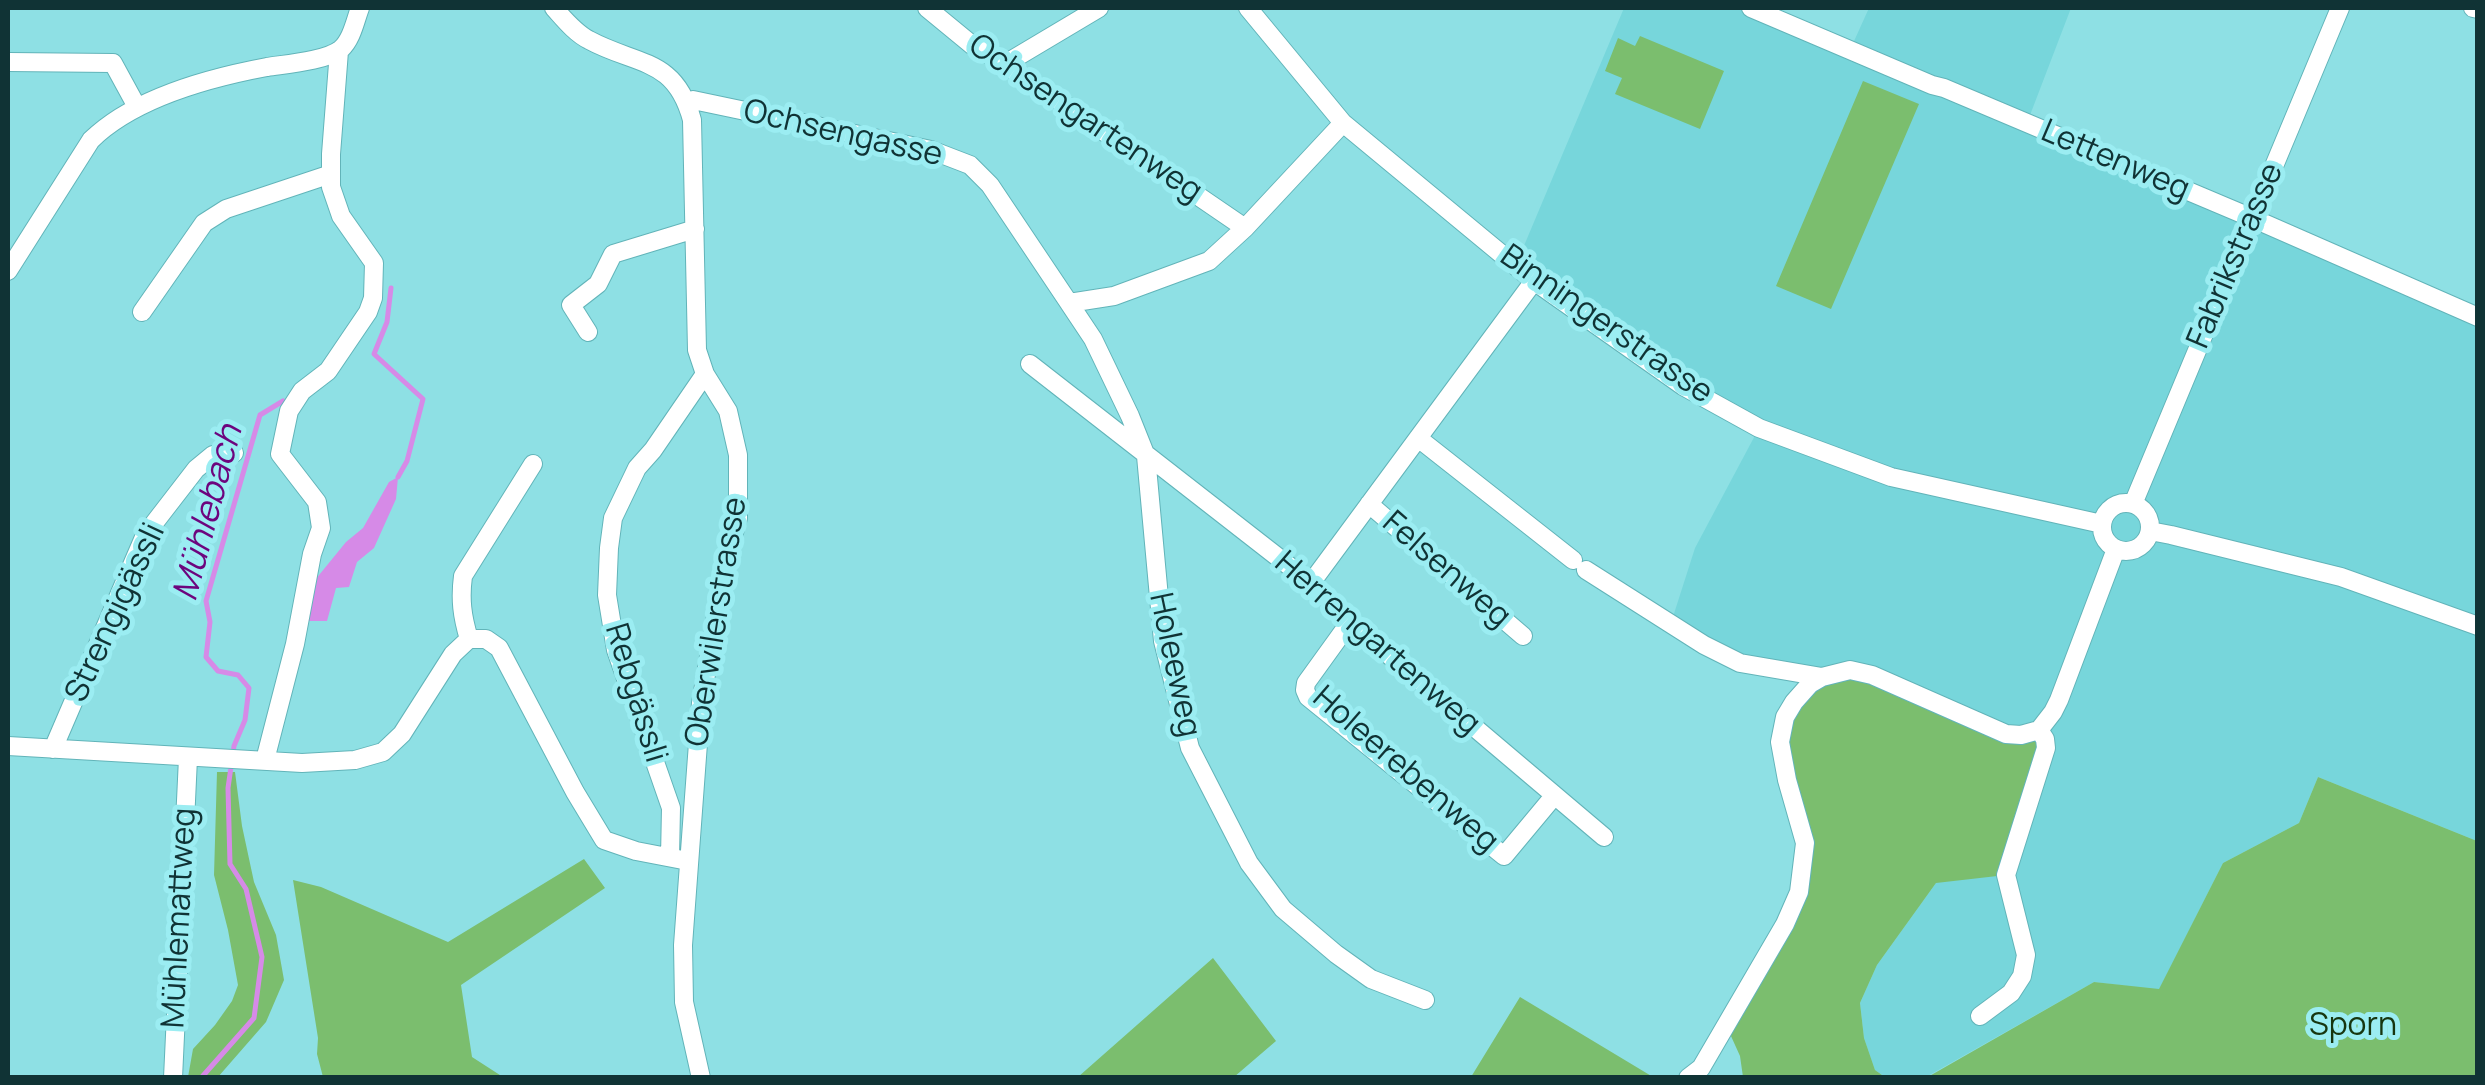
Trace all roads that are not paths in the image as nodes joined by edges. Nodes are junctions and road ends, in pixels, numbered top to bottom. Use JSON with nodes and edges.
{"nodes":[{"id":1,"x":360,"y":8,"type":"edge"},
{"id":2,"x":554,"y":8,"type":"edge"},
{"id":3,"x":928,"y":8,"type":"edge"},
{"id":4,"x":1099,"y":8,"type":"edge"},
{"id":5,"x":1248,"y":8,"type":"edge"},
{"id":6,"x":1751,"y":8,"type":"edge"},
{"id":7,"x":2340,"y":8,"type":"edge"},
{"id":8,"x":339,"y":50,"type":"junction"},
{"id":9,"x":8,"y":62,"type":"edge"},
{"id":10,"x":1004,"y":64,"type":"junction"},
{"id":11,"x":687,"y":102,"type":"junction"},
{"id":12,"x":137,"y":107,"type":"junction"},
{"id":13,"x":1343,"y":123,"type":"junction"},
{"id":14,"x":331,"y":174,"type":"junction"},
{"id":15,"x":2252,"y":218,"type":"junction"},
{"id":16,"x":1245,"y":228,"type":"junction"},
{"id":17,"x":695,"y":229,"type":"junction"},
{"id":18,"x":8,"y":270,"type":"edge"},
{"id":19,"x":1534,"y":281,"type":"junction"},
{"id":20,"x":1069,"y":303,"type":"junction"},
{"id":21,"x":142,"y":312,"type":"dead end"},
{"id":22,"x":2478,"y":317,"type":"edge"},
{"id":23,"x":588,"y":332,"type":"dead end"},
{"id":24,"x":1030,"y":364,"type":"dead end"},
{"id":25,"x":705,"y":374,"type":"junction"},
{"id":26,"x":1418,"y":438,"type":"junction"},
{"id":27,"x":234,"y":453,"type":"dead end"},
{"id":28,"x":1146,"y":456,"type":"junction"},
{"id":29,"x":533,"y":464,"type":"dead end"},
{"id":30,"x":1369,"y":504,"type":"junction"},
{"id":31,"x":2133,"y":504,"type":"junction"},
{"id":32,"x":2102,"y":524,"type":"junction"},
{"id":33,"x":2150,"y":531,"type":"junction"},
{"id":34,"x":2116,"y":550,"type":"junction"},
{"id":35,"x":1311,"y":583,"type":"junction"},
{"id":36,"x":1350,"y":622,"type":"junction"},
{"id":37,"x":2478,"y":626,"type":"edge"},
{"id":38,"x":1523,"y":636,"type":"dead end"},
{"id":39,"x":468,"y":638,"type":"junction"},
{"id":40,"x":1822,"y":677,"type":"junction"},
{"id":41,"x":2039,"y":730,"type":"junction"},
{"id":42,"x":8,"y":746,"type":"edge"},
{"id":43,"x":54,"y":749,"type":"junction"},
{"id":44,"x":193,"y":758,"type":"junction"},
{"id":45,"x":265,"y":760,"type":"junction"},
{"id":46,"x":1554,"y":796,"type":"junction"},
{"id":47,"x":1604,"y":837,"type":"dead end"},
{"id":48,"x":679,"y":859,"type":"junction"},
{"id":49,"x":1426,"y":1000,"type":"dead end"},
{"id":50,"x":1980,"y":1016,"type":"dead end"},
{"id":51,"x":174,"y":1078,"type":"edge"},
{"id":52,"x":701,"y":1078,"type":"edge"},
{"id":53,"x":1688,"y":1078,"type":"edge"}],
"edges":[{"from":1,"to":8,"type":"street"},
{"from":2,"to":11,"type":"street"},
{"from":3,"to":10,"type":"street","name":"Ochsengartenweg"},
{"from":4,"to":10,"type":"street"},
{"from":5,"to":13,"type":"street","name":"Binningerstrasse"},
{"from":6,"to":15,"type":"street","name":"Lettenweg"},
{"from":7,"to":15,"type":"street","name":"Fabrikstrasse"},
{"from":8,"to":12,"type":"street"},
{"from":8,"to":14,"type":"street"},
{"from":9,"to":12,"type":"street"},
{"from":10,"to":16,"type":"street","name":"Ochsengartenweg"},
{"from":11,"to":17,"type":"street","name":"Oberwilerstrasse"},
{"from":11,"to":20,"type":"street","name":"Ochsengasse"},
{"from":12,"to":18,"type":"street"},
{"from":13,"to":16,"type":"street"},
{"from":13,"to":19,"type":"street","name":"Binningerstrasse"},
{"from":14,"to":21,"type":"street"},
{"from":14,"to":45,"type":"street"},
{"from":15,"to":22,"type":"street","name":"Lettenweg"},
{"from":15,"to":31,"type":"street","name":"Fabrikstrasse"},
{"from":16,"to":20,"type":"street"},
{"from":17,"to":23,"type":"street"},
{"from":17,"to":25,"type":"street","name":"Oberwilerstrasse"},
{"from":19,"to":26,"type":"street","name":"Felsenweg"},
{"from":19,"to":32,"type":"street","name":"Binningerstrasse"},
{"from":20,"to":28,"type":"street","name":"Holeeweg"},
{"from":24,"to":28,"type":"street","name":"Herrengartenweg"},
{"from":25,"to":48,"type":"street","name":"Oberwilerstrasse"},
{"from":25,"to":48,"type":"street","name":"Rebgässli"},
{"from":26,"to":30,"type":"street","name":"Felsenweg"},
{"from":26,"to":40,"type":"street"},
{"from":27,"to":43,"type":"street","name":"Strengigässli"},
{"from":28,"to":35,"type":"street","name":"Herrengartenweg"},
{"from":28,"to":49,"type":"street","name":"Holeeweg"},
{"from":29,"to":39,"type":"street"},
{"from":30,"to":35,"type":"street","name":"Felsenweg"},
{"from":30,"to":38,"type":"street","name":"Felsenweg"},
{"from":31,"to":32,"type":"street"},
{"from":31,"to":33,"type":"street"},
{"from":32,"to":34,"type":"street"},
{"from":33,"to":34,"type":"street"},
{"from":33,"to":37,"type":"street"},
{"from":34,"to":41,"type":"street"},
{"from":35,"to":36,"type":"street","name":"Herrengartenweg"},
{"from":36,"to":46,"type":"street","name":"Herrengartenweg"},
{"from":36,"to":46,"type":"street","name":"Holeerebenweg"},
{"from":39,"to":45,"type":"street"},
{"from":39,"to":48,"type":"street"},
{"from":40,"to":41,"type":"street"},
{"from":40,"to":53,"type":"street"},
{"from":41,"to":50,"type":"street"},
{"from":42,"to":43,"type":"street"},
{"from":43,"to":44,"type":"street"},
{"from":44,"to":45,"type":"street"},
{"from":44,"to":51,"type":"street","name":"Mühlemattweg"},
{"from":46,"to":47,"type":"street","name":"Herrengartenweg"},
{"from":48,"to":52,"type":"street","name":"Oberwilerstrasse"}]}
